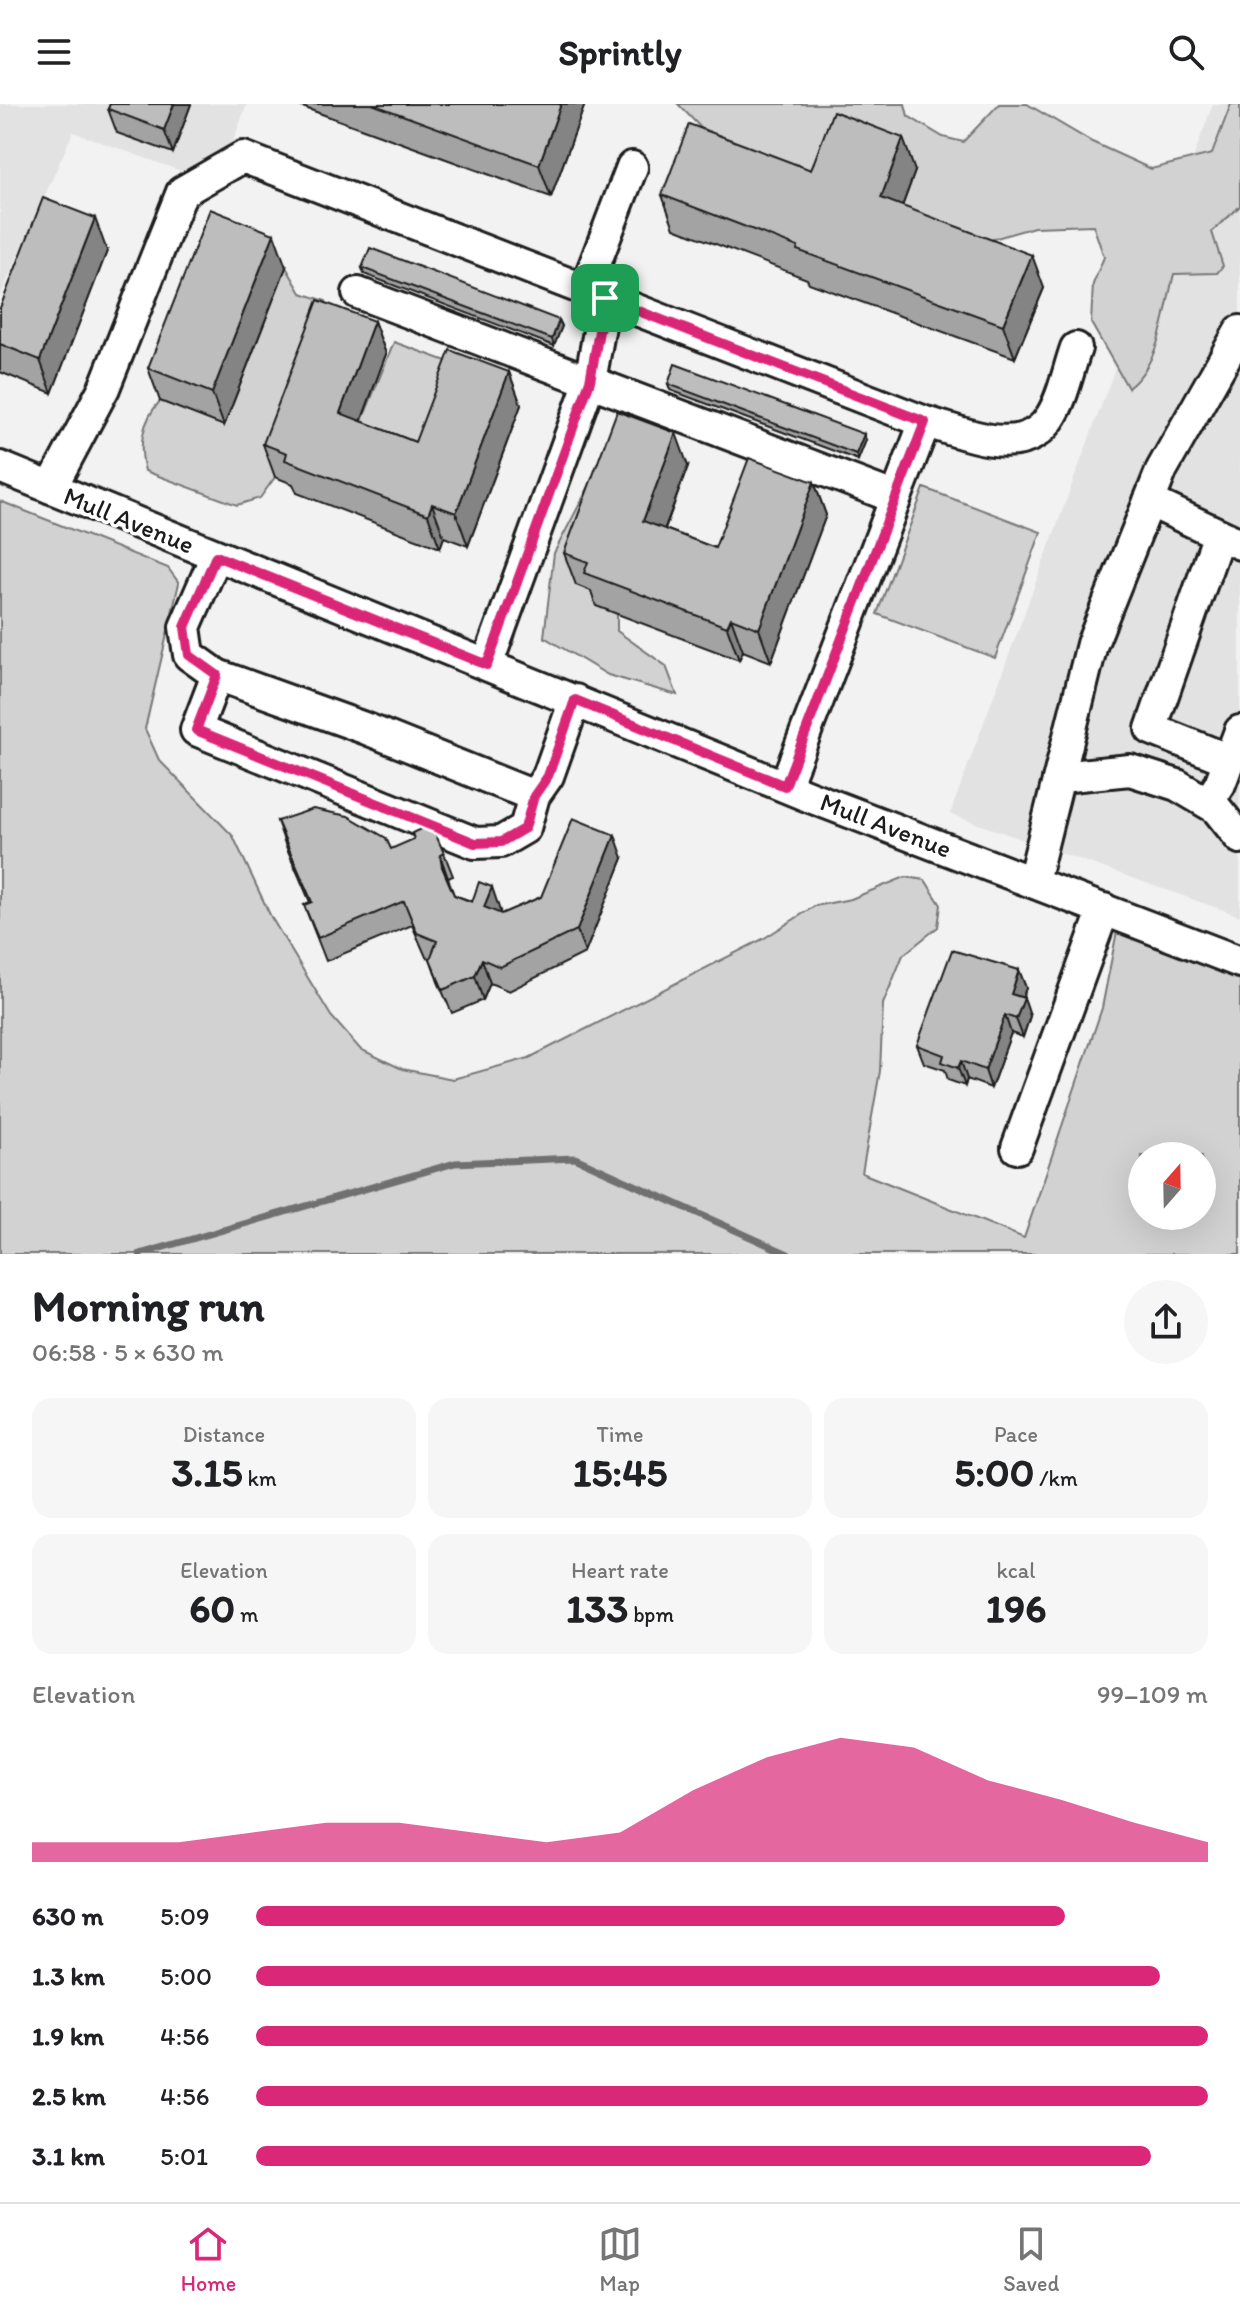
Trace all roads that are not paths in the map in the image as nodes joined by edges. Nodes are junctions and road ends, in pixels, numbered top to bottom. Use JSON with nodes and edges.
{"nodes":[{"id":1,"x":632,"y":167,"type":"dead end"},
{"id":2,"x":358,"y":293,"type":"dead end"},
{"id":3,"x":595,"y":294,"type":"junction"},
{"id":4,"x":1240,"y":331,"type":"edge"},
{"id":5,"x":1076,"y":348,"type":"dead end"},
{"id":6,"x":590,"y":381,"type":"junction"},
{"id":7,"x":925,"y":422,"type":"junction"},
{"id":8,"x":0,"y":467,"type":"edge"},
{"id":9,"x":51,"y":488,"type":"junction"},
{"id":10,"x":896,"y":498,"type":"junction"},
{"id":11,"x":1149,"y":501,"type":"junction"},
{"id":12,"x":1230,"y":539,"type":"edge"},
{"id":13,"x":216,"y":556,"type":"junction"},
{"id":14,"x":487,"y":665,"type":"junction"},
{"id":15,"x":217,"y":675,"type":"junction"},
{"id":16,"x":575,"y":700,"type":"junction"},
{"id":17,"x":1240,"y":731,"type":"edge"},
{"id":18,"x":1229,"y":760,"type":"junction"},
{"id":19,"x":1060,"y":777,"type":"junction"},
{"id":20,"x":785,"y":786,"type":"junction"},
{"id":21,"x":534,"y":796,"type":"junction"},
{"id":22,"x":1208,"y":803,"type":"junction"},
{"id":23,"x":1240,"y":838,"type":"edge"},
{"id":24,"x":1033,"y":881,"type":"junction"},
{"id":25,"x":1104,"y":909,"type":"junction"},
{"id":26,"x":1240,"y":962,"type":"edge"},
{"id":27,"x":1017,"y":1148,"type":"dead end"}],
"edges":[{"from":1,"to":3,"type":"street"},
{"from":2,"to":6,"type":"street"},
{"from":3,"to":6,"type":"street"},
{"from":3,"to":7,"type":"street"},
{"from":3,"to":9,"type":"street"},
{"from":4,"to":11,"type":"street"},
{"from":5,"to":7,"type":"street"},
{"from":6,"to":10,"type":"street"},
{"from":6,"to":14,"type":"street"},
{"from":7,"to":10,"type":"street"},
{"from":8,"to":9,"type":"street","name":"Mull Avenue"},
{"from":9,"to":13,"type":"street","name":"Mull Avenue"},
{"from":10,"to":20,"type":"street"},
{"from":11,"to":12,"type":"street"},
{"from":11,"to":19,"type":"street"},
{"from":12,"to":18,"type":"street"},
{"from":13,"to":14,"type":"street","name":"Mull Avenue"},
{"from":13,"to":15,"type":"street"},
{"from":14,"to":16,"type":"street","name":"Mull Avenue"},
{"from":15,"to":21,"type":"street"},
{"from":15,"to":21,"type":"street"},
{"from":16,"to":20,"type":"street","name":"Mull Avenue"},
{"from":16,"to":21,"type":"street"},
{"from":17,"to":18,"type":"street"},
{"from":18,"to":22,"type":"street"},
{"from":19,"to":22,"type":"street"},
{"from":19,"to":24,"type":"street"},
{"from":20,"to":24,"type":"street","name":"Mull Avenue"},
{"from":22,"to":23,"type":"street"},
{"from":24,"to":25,"type":"street","name":"Mull Avenue"},
{"from":25,"to":26,"type":"street","name":"Mull Avenue"},
{"from":25,"to":27,"type":"street"}]}
